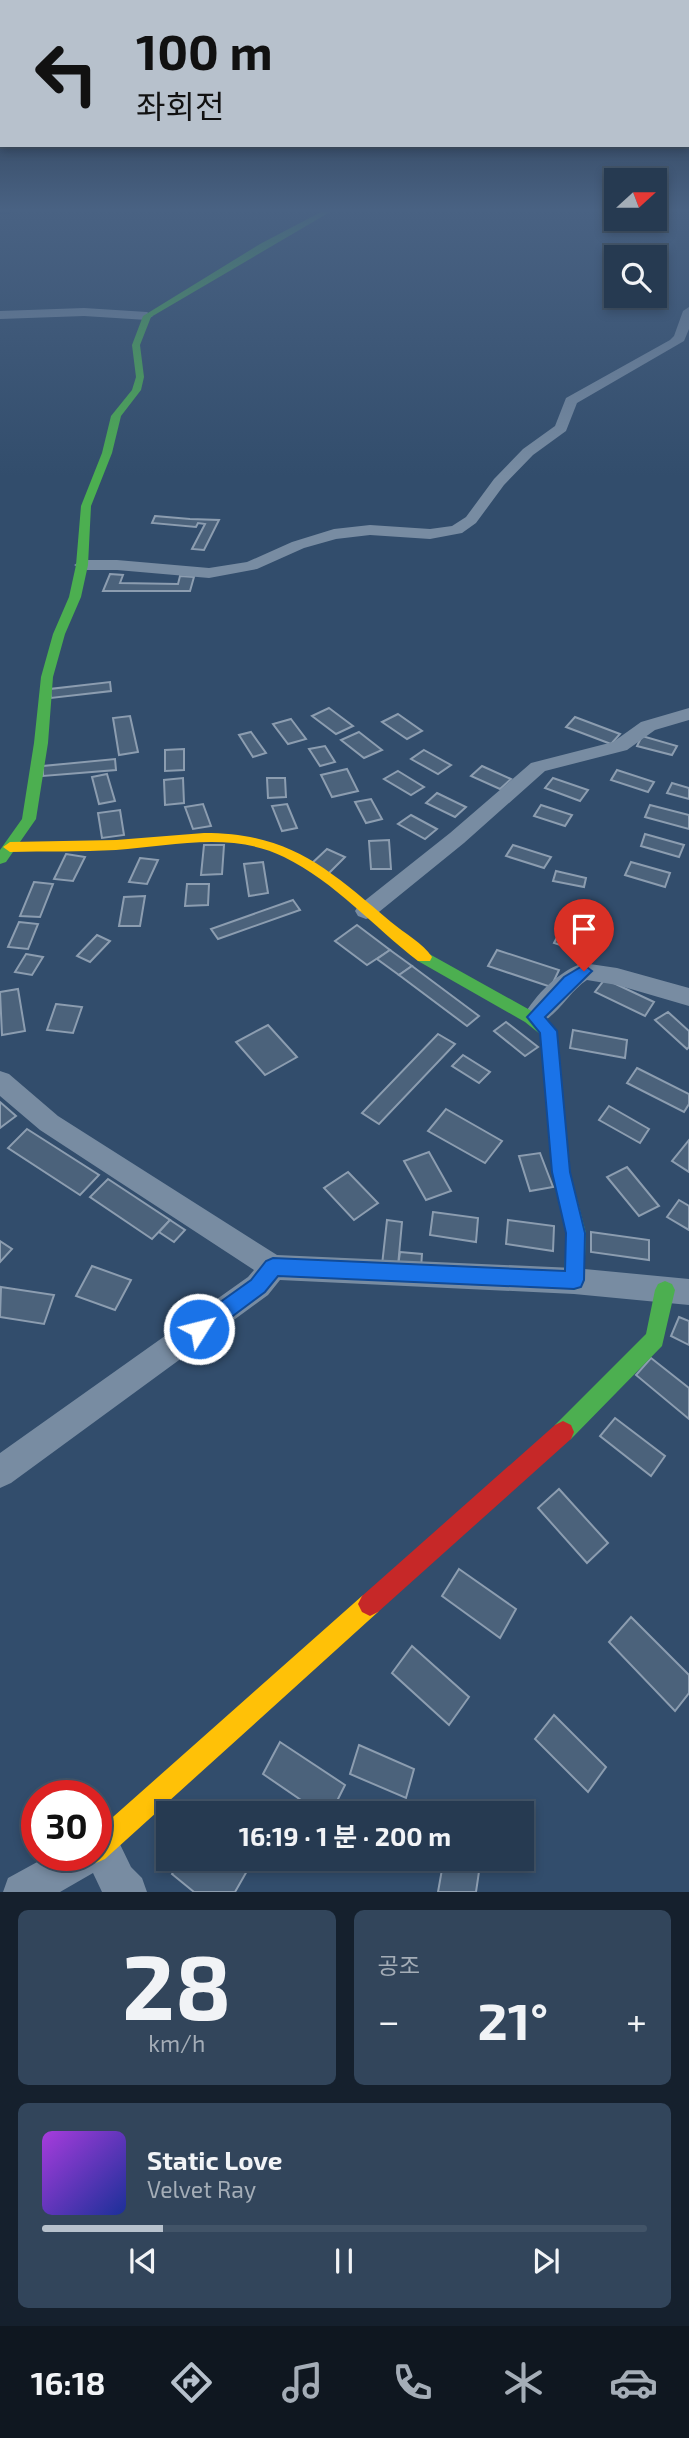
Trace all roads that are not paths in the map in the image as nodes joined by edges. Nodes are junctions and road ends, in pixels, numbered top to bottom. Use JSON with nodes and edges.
{"nodes":[{"id":1,"x":173,"y":300,"type":"edge"},
{"id":2,"x":689,"y":311,"type":"edge"},
{"id":3,"x":0,"y":315,"type":"edge"},
{"id":4,"x":147,"y":316,"type":"junction"},
{"id":5,"x":82,"y":565,"type":"junction"},
{"id":6,"x":689,"y":714,"type":"edge"},
{"id":7,"x":10,"y":847,"type":"junction"},
{"id":8,"x":0,"y":861,"type":"edge"},
{"id":9,"x":366,"y":911,"type":"junction"},
{"id":10,"x":689,"y":997,"type":"edge"},
{"id":11,"x":535,"y":1017,"type":"junction"},
{"id":12,"x":0,"y":1081,"type":"edge"},
{"id":13,"x":273,"y":1267,"type":"junction"},
{"id":14,"x":574,"y":1280,"type":"junction"},
{"id":15,"x":677,"y":1291,"type":"edge"},
{"id":16,"x":0,"y":1472,"type":"edge"},
{"id":17,"x":112,"y":1836,"type":"edge"},
{"id":18,"x":59,"y":1871,"type":"edge"},
{"id":19,"x":110,"y":1871,"type":"edge"},
{"id":20,"x":22,"y":1892,"type":"edge"},
{"id":21,"x":128,"y":1892,"type":"edge"}],
"edges":[{"from":1,"to":4,"type":"street"},
{"from":2,"to":5,"type":"street"},
{"from":3,"to":4,"type":"street"},
{"from":4,"to":5,"type":"street"},
{"from":5,"to":7,"type":"street"},
{"from":6,"to":9,"type":"street"},
{"from":7,"to":8,"type":"street"},
{"from":7,"to":9,"type":"street"},
{"from":9,"to":11,"type":"street"},
{"from":10,"to":11,"type":"street"},
{"from":11,"to":14,"type":"street"},
{"from":12,"to":13,"type":"street"},
{"from":13,"to":14,"type":"street"},
{"from":13,"to":16,"type":"street"},
{"from":14,"to":15,"type":"street"},
{"from":15,"to":17,"type":"street"},
{"from":18,"to":20,"type":"street"},
{"from":19,"to":21,"type":"street"}]}
